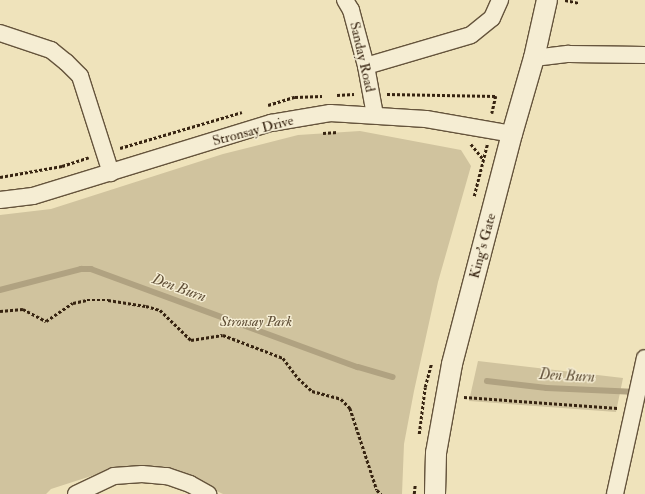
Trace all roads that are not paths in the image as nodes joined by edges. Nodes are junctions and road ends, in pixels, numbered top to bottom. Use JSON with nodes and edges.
{"nodes":[{"id":1,"x":344,"y":0,"type":"edge"},
{"id":2,"x":500,"y":0,"type":"edge"},
{"id":3,"x":547,"y":0,"type":"edge"},
{"id":4,"x":0,"y":33,"type":"edge"},
{"id":5,"x":645,"y":55,"type":"edge"},
{"id":6,"x":534,"y":58,"type":"junction"},
{"id":7,"x":366,"y":66,"type":"junction"},
{"id":8,"x":375,"y":115,"type":"junction"},
{"id":9,"x":512,"y":134,"type":"junction"},
{"id":10,"x":111,"y":173,"type":"junction"},
{"id":11,"x":0,"y":200,"type":"edge"},
{"id":12,"x":644,"y":367,"type":"edge"},
{"id":13,"x":637,"y":414,"type":"edge"},
{"id":14,"x":76,"y":494,"type":"edge"},
{"id":15,"x":208,"y":494,"type":"edge"},
{"id":16,"x":435,"y":494,"type":"edge"},
{"id":17,"x":615,"y":494,"type":"edge"}],
"edges":[{"from":1,"to":7,"type":"street","name":"Sanday Road"},
{"from":2,"to":7,"type":"street"},
{"from":3,"to":6,"type":"street","name":"King's Gate"},
{"from":4,"to":10,"type":"street"},
{"from":5,"to":6,"type":"street"},
{"from":6,"to":9,"type":"street","name":"King's Gate"},
{"from":7,"to":8,"type":"street","name":"Sanday Road"},
{"from":8,"to":9,"type":"street","name":"Stronsay Drive"},
{"from":8,"to":10,"type":"street","name":"Stronsay Drive"},
{"from":9,"to":16,"type":"street","name":"King's Gate"},
{"from":10,"to":11,"type":"street","name":"Stronsay Drive"},
{"from":12,"to":13,"type":"street"},
{"from":13,"to":17,"type":"street"},
{"from":14,"to":15,"type":"street"}]}
